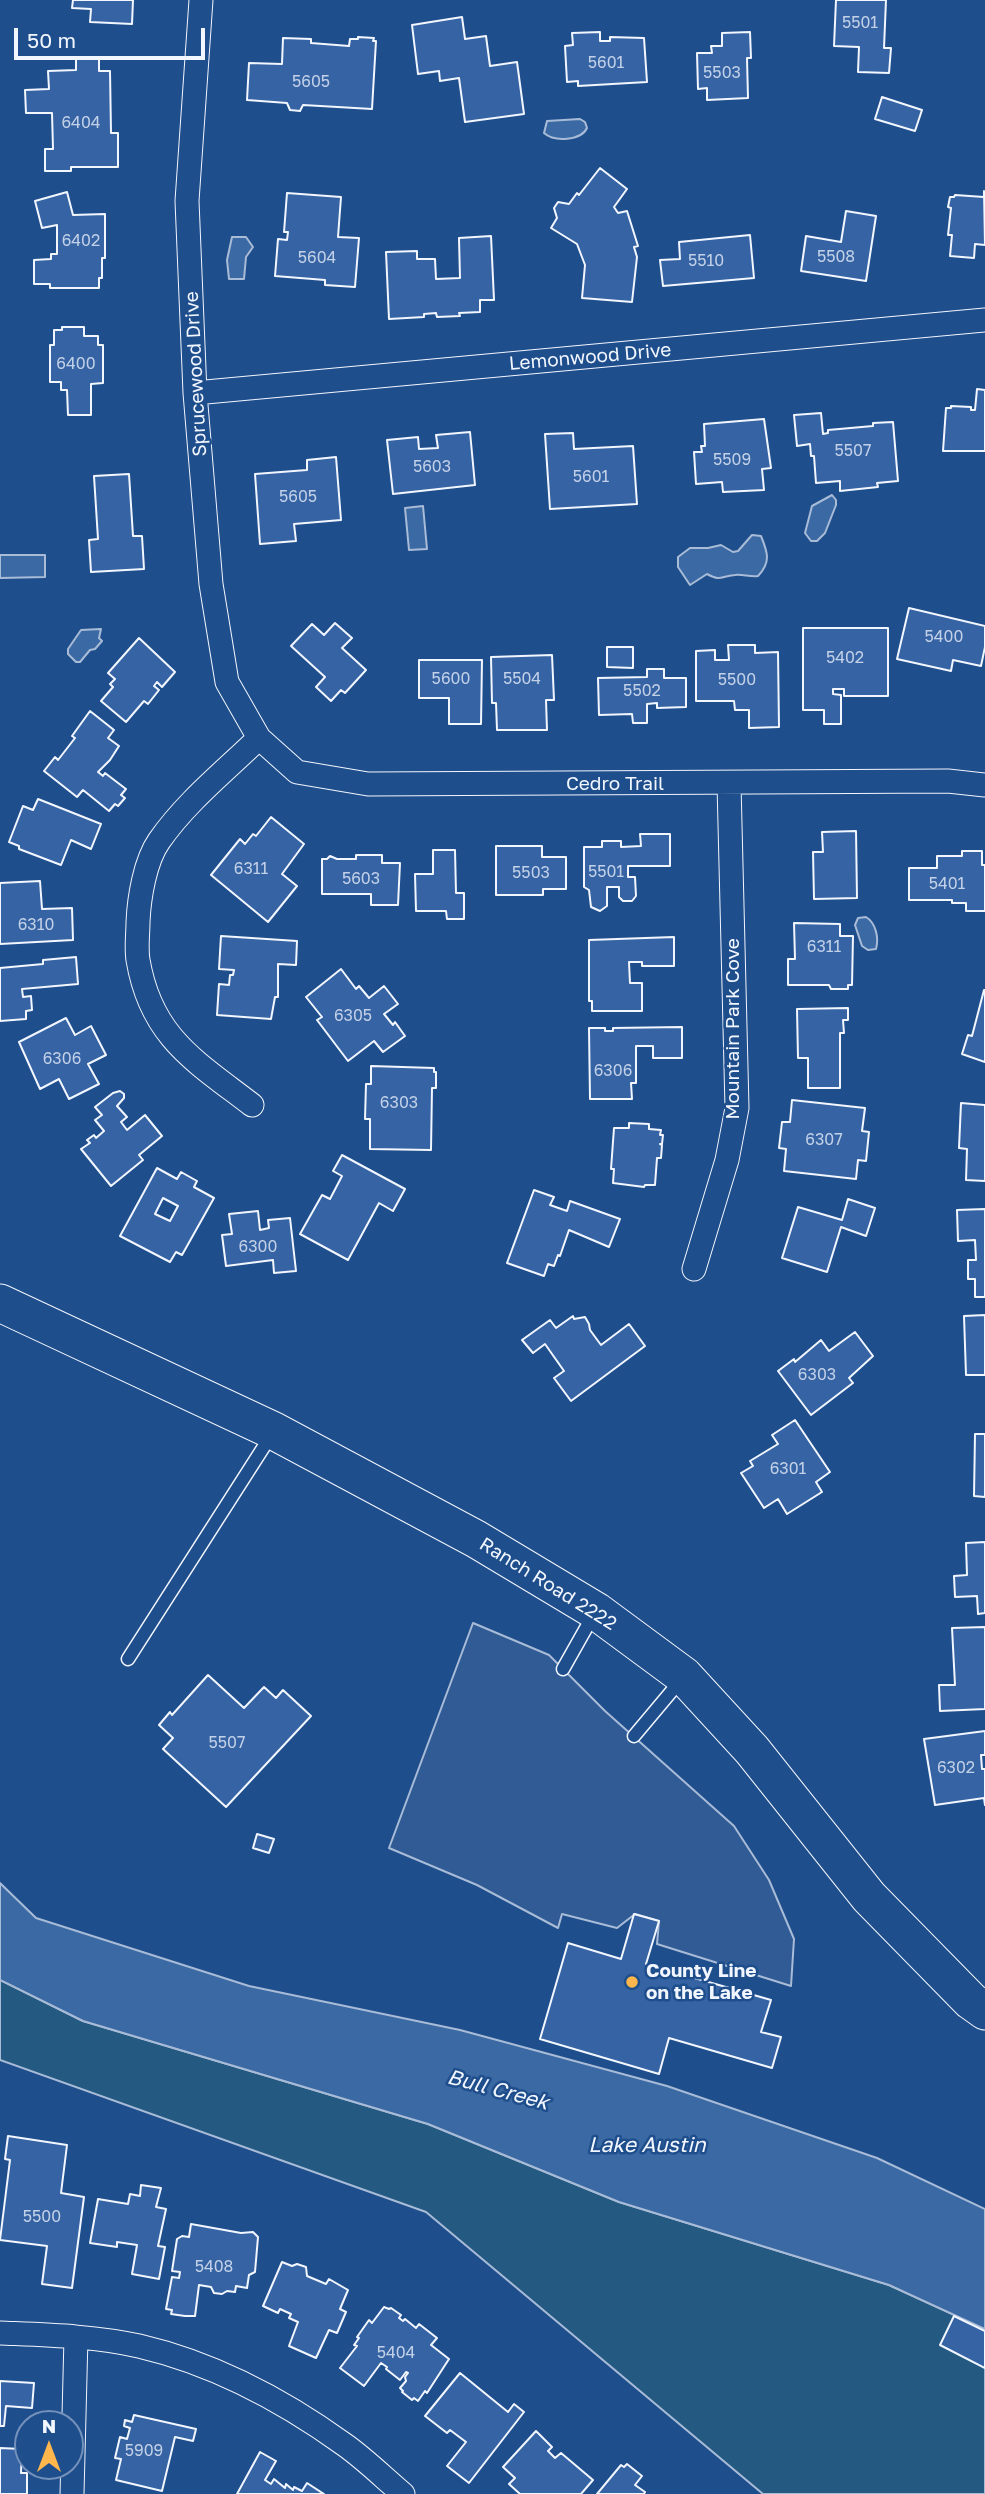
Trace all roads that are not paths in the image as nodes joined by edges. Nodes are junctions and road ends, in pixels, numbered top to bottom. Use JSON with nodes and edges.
{"nodes":[{"id":1,"x":201,"y":0,"type":"edge"},
{"id":2,"x":985,"y":320,"type":"edge"},
{"id":3,"x":195,"y":393,"type":"junction"},
{"id":4,"x":259,"y":738,"type":"junction"},
{"id":5,"x":729,"y":784,"type":"junction"},
{"id":6,"x":985,"y":785,"type":"edge"},
{"id":7,"x":252,"y":1105,"type":"dead end"},
{"id":8,"x":694,"y":1269,"type":"dead end"},
{"id":9,"x":0,"y":1303,"type":"edge"},
{"id":10,"x":274,"y":1430,"type":"junction"},
{"id":11,"x":596,"y":1611,"type":"junction"},
{"id":12,"x":128,"y":1659,"type":"dead end"},
{"id":13,"x":563,"y":1668,"type":"dead end"},
{"id":14,"x":684,"y":1676,"type":"junction"},
{"id":15,"x":634,"y":1736,"type":"dead end"},
{"id":16,"x":985,"y":2011,"type":"edge"},
{"id":17,"x":0,"y":2333,"type":"edge"},
{"id":18,"x":76,"y":2337,"type":"junction"},
{"id":19,"x":72,"y":2494,"type":"edge"},
{"id":20,"x":402,"y":2494,"type":"edge"}],
"edges":[{"from":1,"to":3,"type":"street","name":"Sprucewood Drive"},
{"from":2,"to":3,"type":"street","name":"Lemonwood Drive"},
{"from":3,"to":4,"type":"street","name":"Sprucewood Drive"},
{"from":4,"to":5,"type":"street","name":"Cedro Trail"},
{"from":4,"to":7,"type":"street"},
{"from":5,"to":6,"type":"street","name":"Cedro Trail"},
{"from":5,"to":8,"type":"street","name":"Mountain Park Cove"},
{"from":9,"to":10,"type":"main road","name":"Ranch Road 2222"},
{"from":10,"to":11,"type":"main road","name":"Ranch Road 2222"},
{"from":10,"to":12,"type":"lane"},
{"from":11,"to":13,"type":"lane"},
{"from":11,"to":14,"type":"main road","name":"Ranch Road 2222"},
{"from":14,"to":15,"type":"lane"},
{"from":14,"to":16,"type":"main road","name":"Ranch Road 2222"},
{"from":17,"to":18,"type":"street"},
{"from":18,"to":19,"type":"street"},
{"from":18,"to":20,"type":"street"}]}
